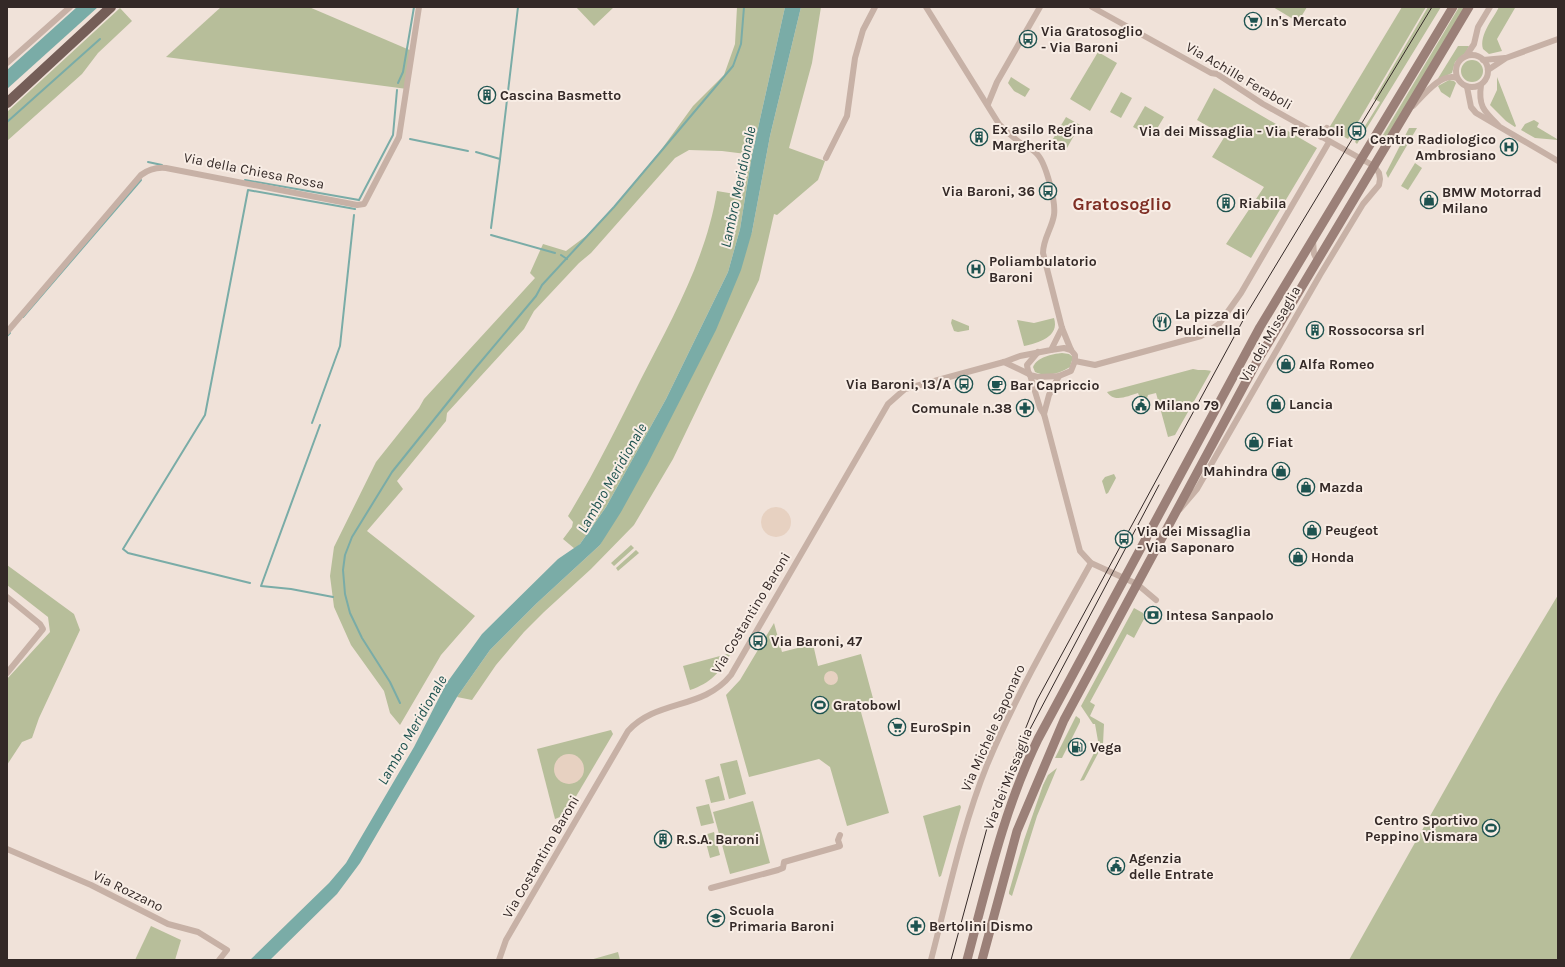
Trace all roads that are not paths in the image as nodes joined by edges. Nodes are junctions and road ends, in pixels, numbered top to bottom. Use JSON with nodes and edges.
{"nodes":[{"id":1,"x":70,"y":7,"type":"edge"},
{"id":2,"x":111,"y":7,"type":"edge"},
{"id":3,"x":419,"y":7,"type":"edge"},
{"id":4,"x":875,"y":7,"type":"edge"},
{"id":5,"x":926,"y":7,"type":"edge"},
{"id":6,"x":1040,"y":7,"type":"edge"},
{"id":7,"x":1092,"y":7,"type":"edge"},
{"id":8,"x":1453,"y":7,"type":"edge"},
{"id":9,"x":1469,"y":7,"type":"edge"},
{"id":10,"x":1490,"y":7,"type":"edge"},
{"id":11,"x":1558,"y":39,"type":"edge"},
{"id":12,"x":1474,"y":44,"type":"junction"},
{"id":13,"x":1466,"y":56,"type":"junction"},
{"id":14,"x":1481,"y":58,"type":"junction"},
{"id":15,"x":1506,"y":58,"type":"junction"},
{"id":16,"x":7,"y":63,"type":"edge"},
{"id":17,"x":1488,"y":70,"type":"junction"},
{"id":18,"x":1457,"y":78,"type":"junction"},
{"id":19,"x":1481,"y":85,"type":"junction"},
{"id":20,"x":1467,"y":87,"type":"junction"},
{"id":21,"x":7,"y":103,"type":"edge"},
{"id":22,"x":988,"y":104,"type":"junction"},
{"id":23,"x":1408,"y":111,"type":"junction"},
{"id":24,"x":1501,"y":127,"type":"junction"},
{"id":25,"x":1326,"y":128,"type":"dead end"},
{"id":26,"x":1320,"y":137,"type":"junction"},
{"id":27,"x":1329,"y":142,"type":"junction"},
{"id":28,"x":826,"y":158,"type":"dead end"},
{"id":29,"x":1361,"y":159,"type":"junction"},
{"id":30,"x":1558,"y":161,"type":"edge"},
{"id":31,"x":1374,"y":166,"type":"junction"},
{"id":32,"x":1313,"y":241,"type":"junction"},
{"id":33,"x":1321,"y":264,"type":"junction"},
{"id":34,"x":1062,"y":328,"type":"junction"},
{"id":35,"x":7,"y":332,"type":"edge"},
{"id":36,"x":1051,"y":350,"type":"junction"},
{"id":37,"x":1071,"y":350,"type":"junction"},
{"id":38,"x":1038,"y":352,"type":"junction"},
{"id":39,"x":1076,"y":361,"type":"junction"},
{"id":40,"x":1004,"y":362,"type":"junction"},
{"id":41,"x":1030,"y":374,"type":"junction"},
{"id":42,"x":1058,"y":376,"type":"junction"},
{"id":43,"x":1044,"y":414,"type":"junction"},
{"id":44,"x":1091,"y":563,"type":"junction"},
{"id":45,"x":1125,"y":577,"type":"junction"},
{"id":46,"x":1137,"y":584,"type":"junction"},
{"id":47,"x":7,"y":597,"type":"edge"},
{"id":48,"x":1156,"y":600,"type":"dead end"},
{"id":49,"x":7,"y":673,"type":"edge"},
{"id":50,"x":840,"y":835,"type":"dead end"},
{"id":51,"x":7,"y":849,"type":"edge"},
{"id":52,"x":711,"y":888,"type":"dead end"},
{"id":53,"x":219,"y":960,"type":"edge"},
{"id":54,"x":499,"y":960,"type":"edge"},
{"id":55,"x":931,"y":960,"type":"edge"},
{"id":56,"x":967,"y":960,"type":"edge"},
{"id":57,"x":982,"y":960,"type":"edge"}],
"edges":[{"from":1,"to":16,"type":"street"},
{"from":2,"to":21,"type":"main road"},
{"from":3,"to":35,"type":"street","name":"Via della Chiesa Rossa"},
{"from":4,"to":28,"type":"street"},
{"from":5,"to":22,"type":"street"},
{"from":6,"to":22,"type":"street"},
{"from":7,"to":26,"type":"street","name":"Via Achille Feraboli"},
{"from":8,"to":29,"type":"main road","name":"Via dei Missaglia"},
{"from":9,"to":23,"type":"main road","name":"Via dei Missaglia"},
{"from":10,"to":12,"type":"street"},
{"from":11,"to":15,"type":"street"},
{"from":12,"to":13,"type":"street"},
{"from":12,"to":14,"type":"street"},
{"from":13,"to":14,"type":"street"},
{"from":13,"to":18,"type":"street"},
{"from":14,"to":15,"type":"street"},
{"from":14,"to":17,"type":"street"},
{"from":15,"to":17,"type":"street"},
{"from":17,"to":19,"type":"street"},
{"from":18,"to":20,"type":"street"},
{"from":18,"to":23,"type":"street"},
{"from":19,"to":20,"type":"street"},
{"from":19,"to":24,"type":"street"},
{"from":20,"to":24,"type":"street"},
{"from":22,"to":34,"type":"street"},
{"from":23,"to":31,"type":"main road","name":"Via dei Missaglia"},
{"from":24,"to":30,"type":"street"},
{"from":25,"to":26,"type":"street"},
{"from":26,"to":27,"type":"street","name":"Via Achille Feraboli"},
{"from":27,"to":29,"type":"street","name":"Via Achille Feraboli"},
{"from":27,"to":39,"type":"street"},
{"from":29,"to":31,"type":"street","name":"Via Achille Feraboli"},
{"from":29,"to":32,"type":"main road","name":"Via dei Missaglia"},
{"from":31,"to":33,"type":"main road","name":"Via dei Missaglia"},
{"from":31,"to":33,"type":"street","name":"Via dei Missaglia"},
{"from":32,"to":33,"type":"street"},
{"from":32,"to":45,"type":"main road","name":"Via dei Missaglia"},
{"from":33,"to":46,"type":"main road","name":"Via dei Missaglia"},
{"from":34,"to":36,"type":"street"},
{"from":34,"to":37,"type":"street"},
{"from":36,"to":37,"type":"street","name":"Via Costantino Baroni"},
{"from":36,"to":38,"type":"street","name":"Via Costantino Baroni"},
{"from":37,"to":39,"type":"street"},
{"from":38,"to":40,"type":"street","name":"Via Costantino Baroni"},
{"from":38,"to":41,"type":"street"},
{"from":39,"to":42,"type":"street"},
{"from":40,"to":41,"type":"street"},
{"from":40,"to":54,"type":"street","name":"Via Costantino Baroni"},
{"from":41,"to":42,"type":"street"},
{"from":41,"to":43,"type":"street"},
{"from":42,"to":43,"type":"street"},
{"from":43,"to":44,"type":"street"},
{"from":44,"to":45,"type":"street"},
{"from":44,"to":55,"type":"street","name":"Via Michele Saponaro"},
{"from":45,"to":46,"type":"street"},
{"from":45,"to":56,"type":"main road","name":"Via dei Missaglia"},
{"from":46,"to":48,"type":"street"},
{"from":46,"to":57,"type":"main road","name":"Via dei Missaglia"},
{"from":47,"to":49,"type":"street"},
{"from":50,"to":52,"type":"street"},
{"from":51,"to":53,"type":"street","name":"Via Rozzano"}]}
